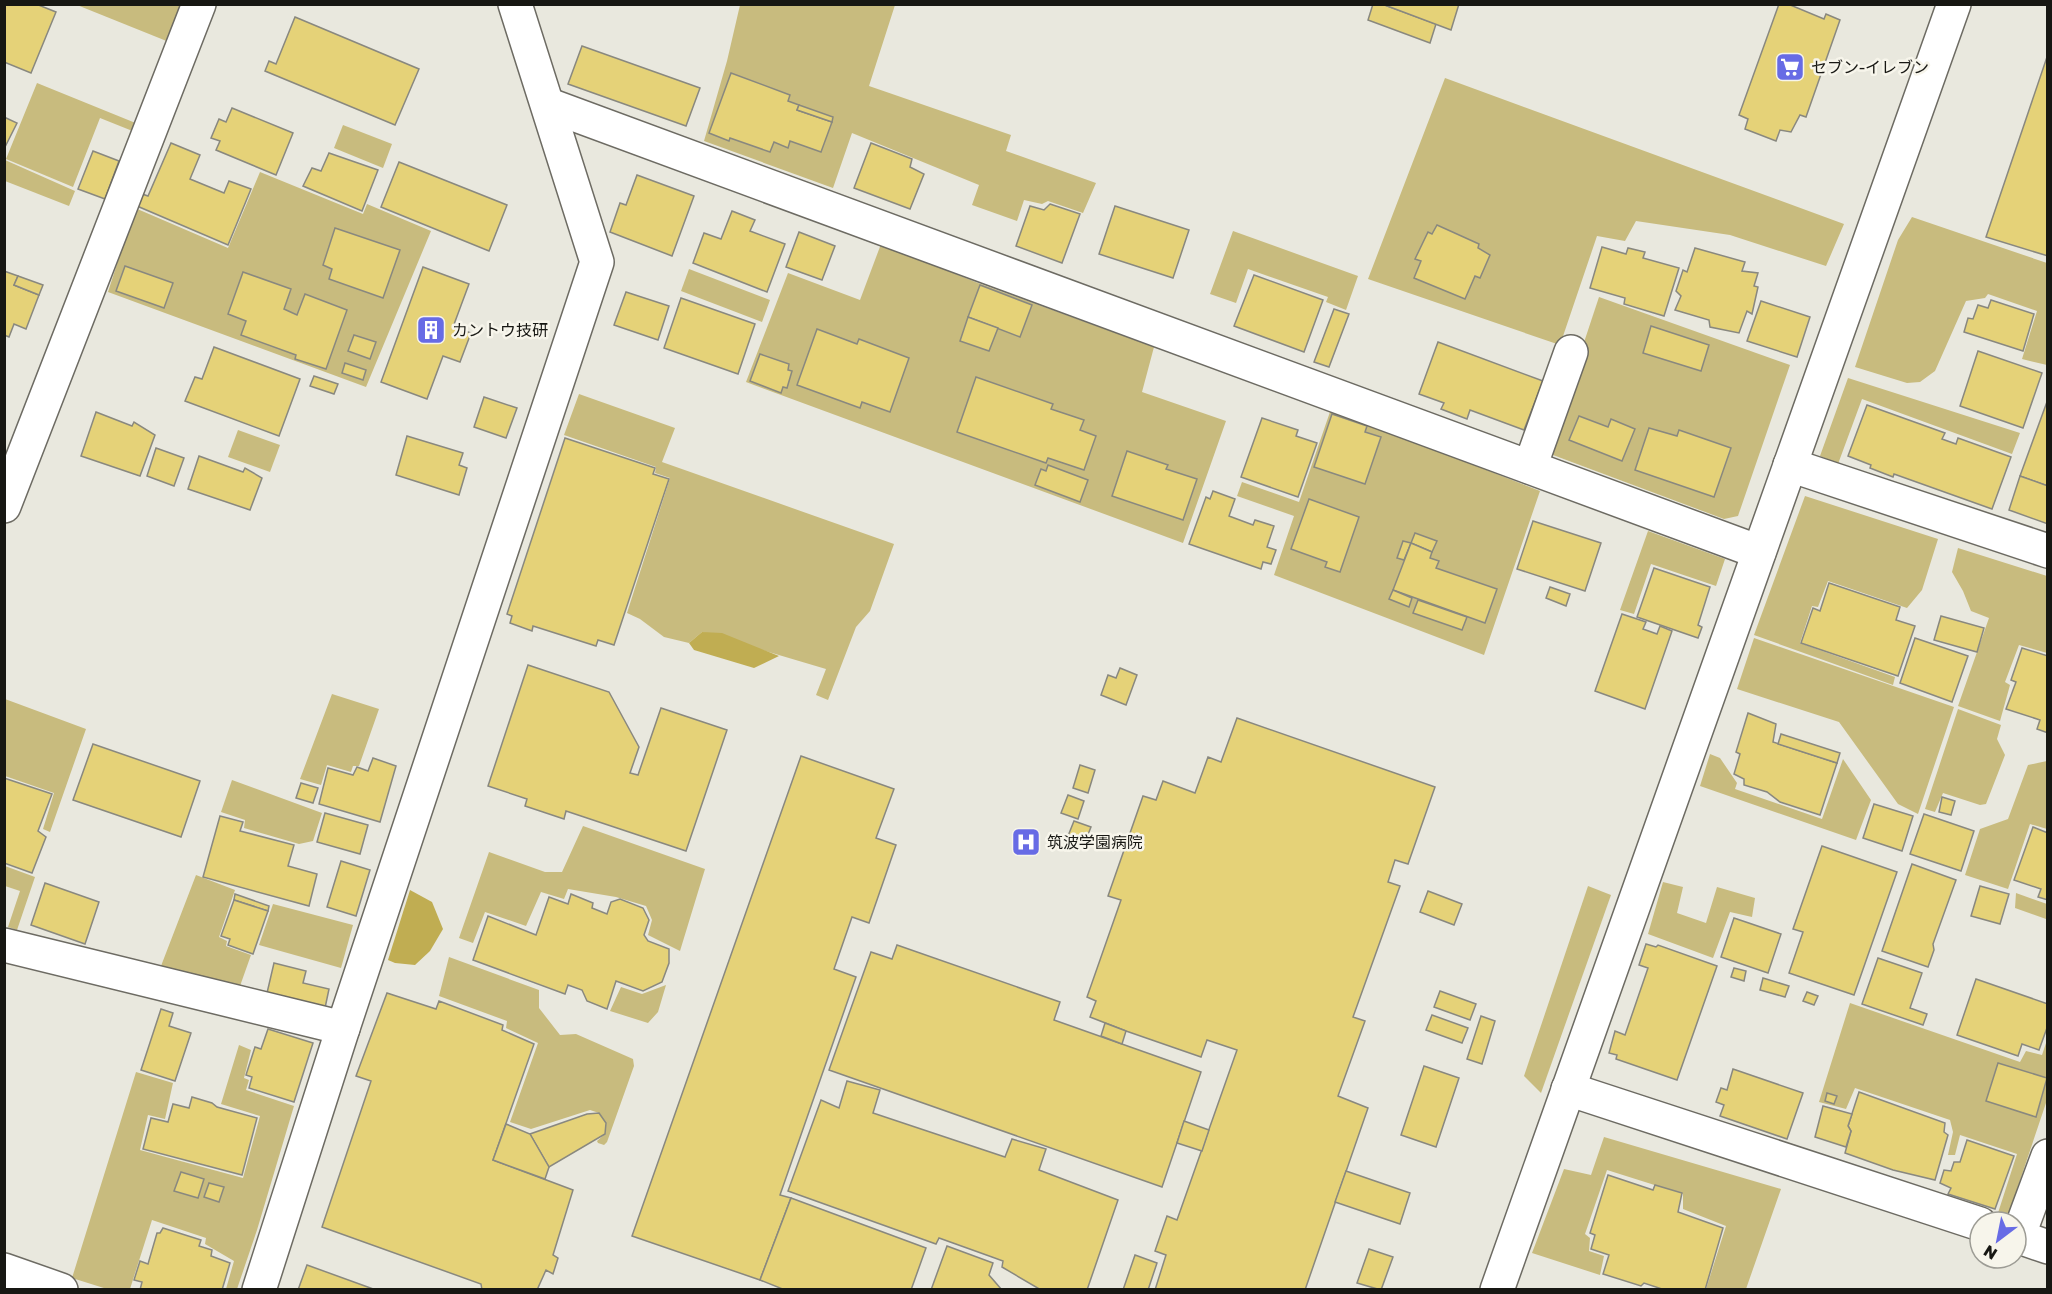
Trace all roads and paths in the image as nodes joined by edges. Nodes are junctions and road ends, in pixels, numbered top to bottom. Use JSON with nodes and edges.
{"nodes":[{"id":1,"x":199,"y":4,"type":"edge"},
{"id":2,"x":515,"y":4,"type":"edge"},
{"id":3,"x":1954,"y":4,"type":"edge"},
{"id":4,"x":549,"y":105,"type":"junction"},
{"id":5,"x":1571,"y":352,"type":"dead end"},
{"id":6,"x":1790,"y":465,"type":"junction"},
{"id":7,"x":1530,"y":467,"type":"junction"},
{"id":8,"x":4,"y":506,"type":"edge"},
{"id":9,"x":2048,"y":551,"type":"edge"},
{"id":10,"x":1759,"y":552,"type":"junction"},
{"id":11,"x":4,"y":945,"type":"edge"},
{"id":12,"x":343,"y":1028,"type":"junction"},
{"id":13,"x":1568,"y":1089,"type":"junction"},
{"id":14,"x":2048,"y":1156,"type":"edge"},
{"id":15,"x":1968,"y":1220,"type":"edge"},
{"id":16,"x":2028,"y":1236,"type":"edge"},
{"id":17,"x":4,"y":1270,"type":"edge"},
{"id":18,"x":62,"y":1290,"type":"edge"},
{"id":19,"x":259,"y":1290,"type":"edge"},
{"id":20,"x":1497,"y":1290,"type":"edge"}],
"edges":[{"from":1,"to":8,"type":"street"},
{"from":2,"to":4,"type":"street"},
{"from":3,"to":6,"type":"street"},
{"from":4,"to":7,"type":"street"},
{"from":4,"to":12,"type":"street"},
{"from":5,"to":7,"type":"street"},
{"from":6,"to":9,"type":"street"},
{"from":6,"to":10,"type":"street"},
{"from":7,"to":10,"type":"street"},
{"from":10,"to":13,"type":"street"},
{"from":11,"to":12,"type":"street"},
{"from":12,"to":19,"type":"street"},
{"from":13,"to":15,"type":"street"},
{"from":13,"to":20,"type":"street"},
{"from":14,"to":16,"type":"street"},
{"from":17,"to":18,"type":"street"}]}
